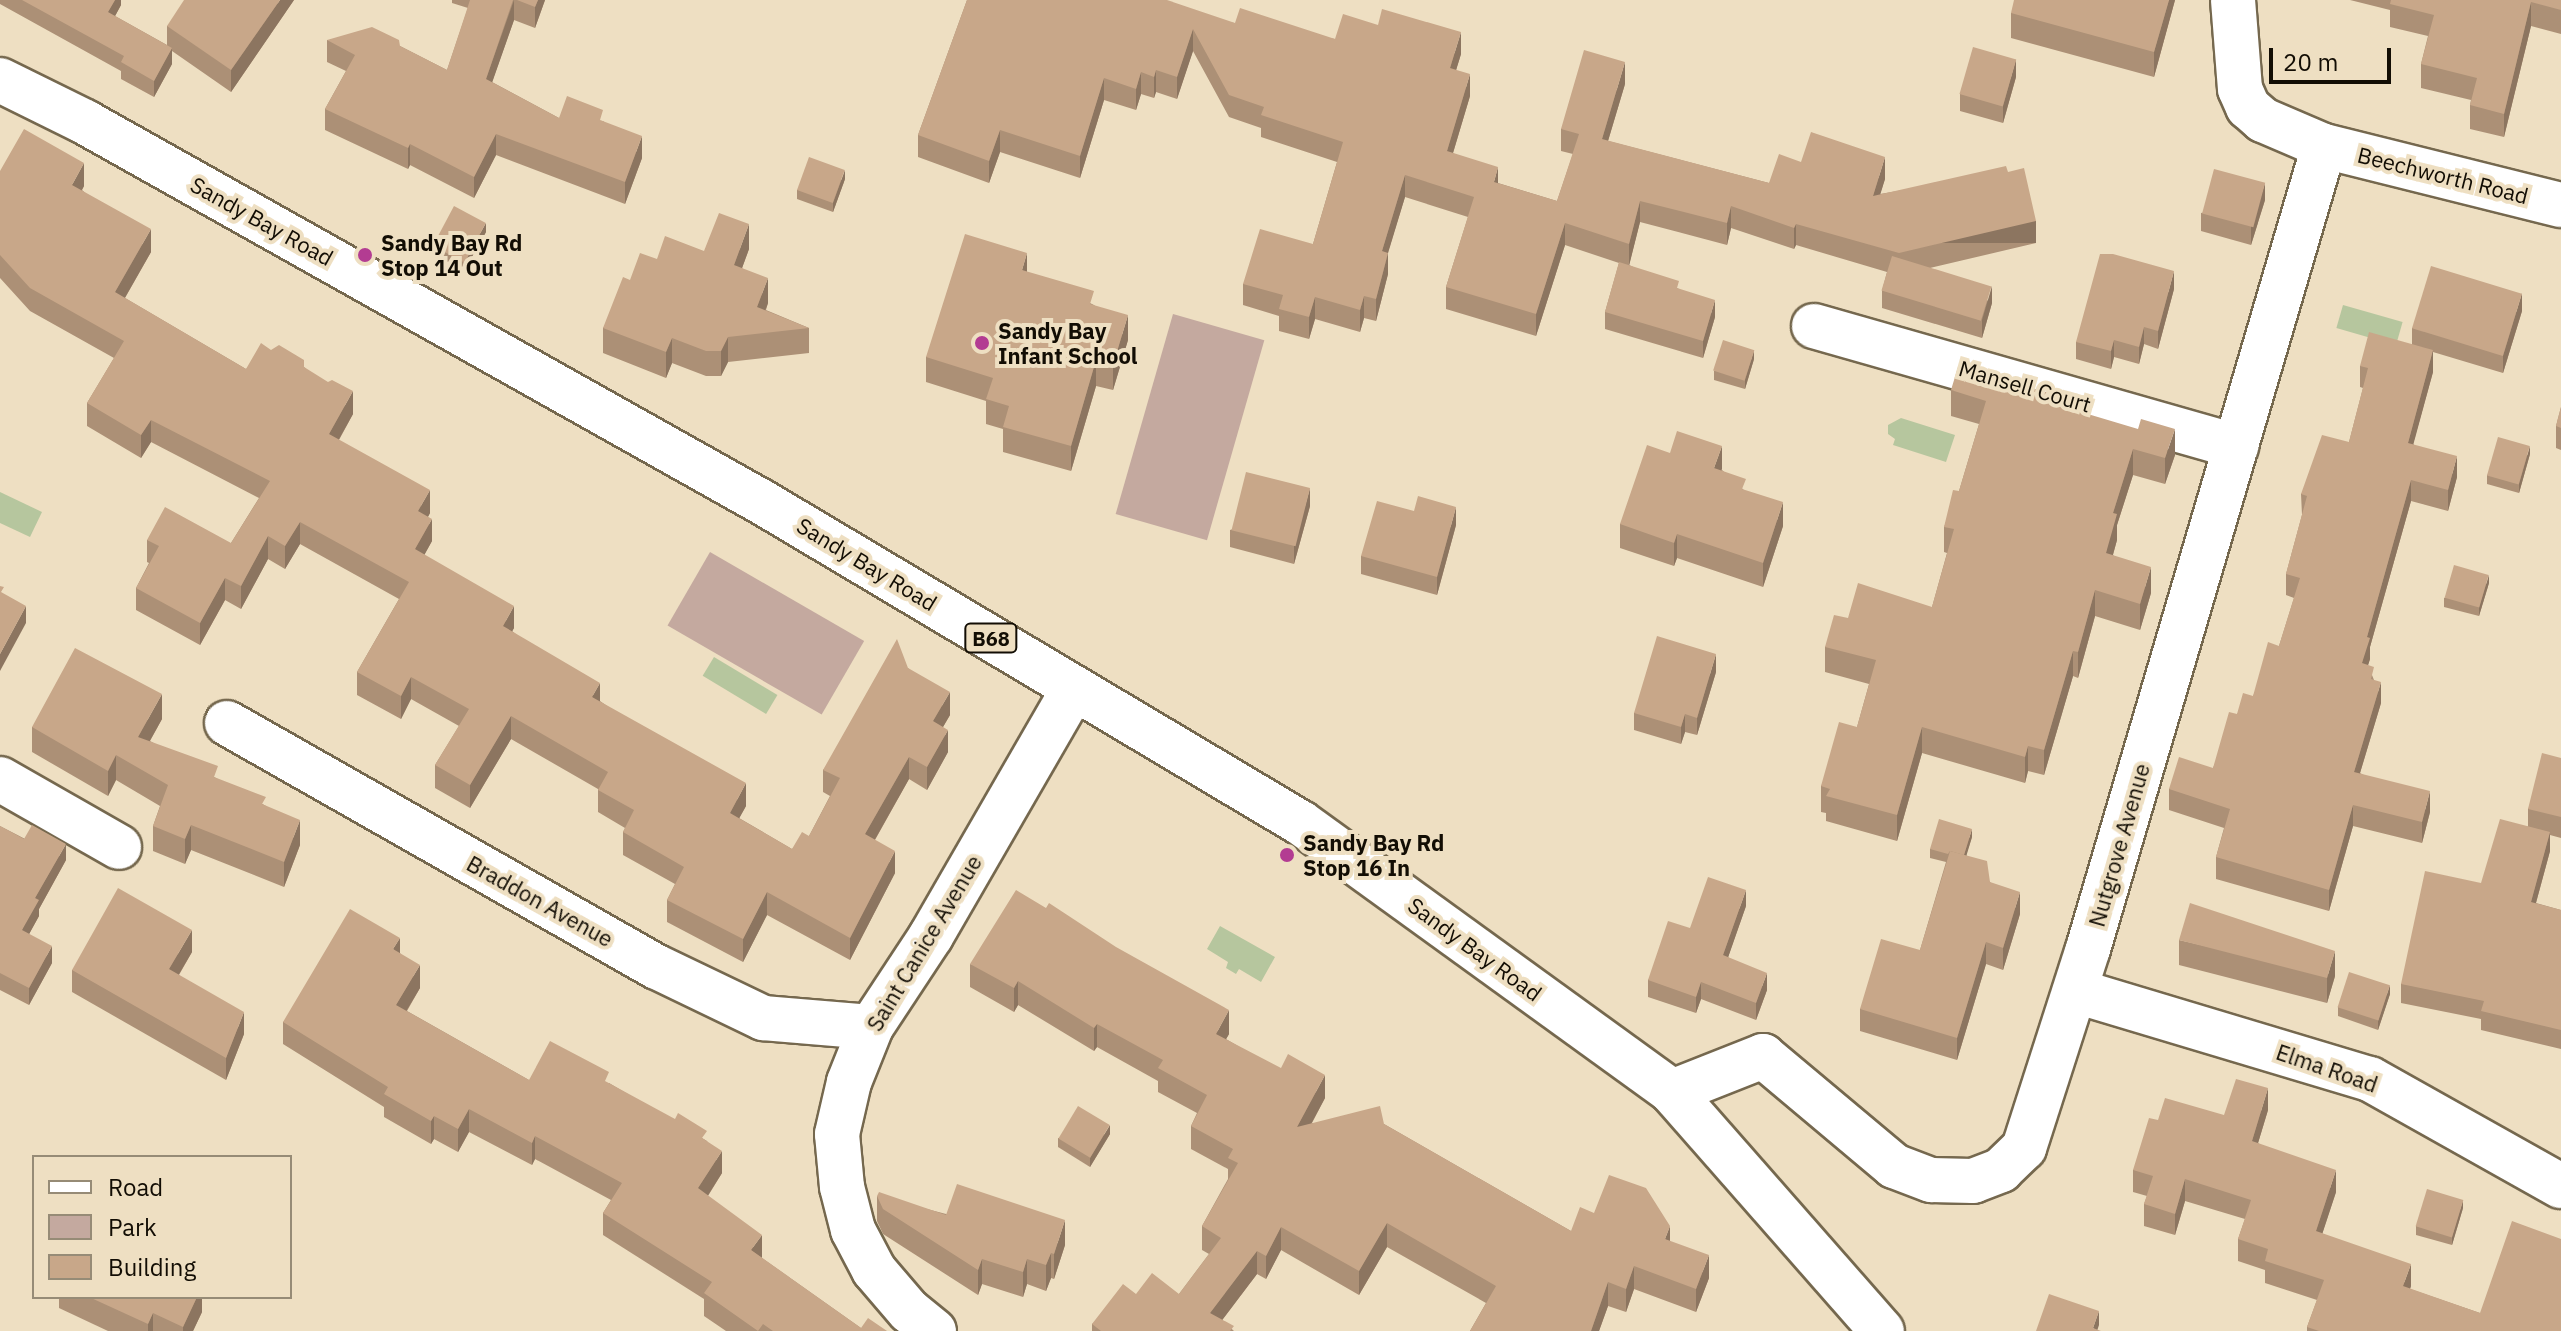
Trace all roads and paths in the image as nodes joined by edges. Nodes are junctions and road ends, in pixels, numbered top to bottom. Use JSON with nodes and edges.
{"nodes":[{"id":1,"x":2233,"y":0,"type":"edge"},
{"id":2,"x":0,"y":80,"type":"edge"},
{"id":3,"x":2324,"y":146,"type":"junction"},
{"id":4,"x":2561,"y":205,"type":"edge"},
{"id":5,"x":1814,"y":326,"type":"dead end"},
{"id":6,"x":2236,"y":446,"type":"junction"},
{"id":7,"x":1074,"y":688,"type":"junction"},
{"id":8,"x":227,"y":723,"type":"dead end"},
{"id":9,"x":0,"y":779,"type":"edge"},
{"id":10,"x":119,"y":847,"type":"dead end"},
{"id":11,"x":2076,"y":991,"type":"junction"},
{"id":12,"x":871,"y":1027,"type":"junction"},
{"id":13,"x":1672,"y":1092,"type":"junction"},
{"id":14,"x":2561,"y":1186,"type":"edge"},
{"id":15,"x":934,"y":1331,"type":"edge"},
{"id":16,"x":1882,"y":1331,"type":"edge"}],
"edges":[{"from":1,"to":3,"type":"street","name":"Beechworth Road"},
{"from":2,"to":7,"type":"street","name":"Sandy Bay Road","number":"B68"},
{"from":3,"to":4,"type":"street","name":"Beechworth Road"},
{"from":3,"to":6,"type":"street","name":"Nutgrove Avenue"},
{"from":5,"to":6,"type":"street","name":"Mansell Court"},
{"from":6,"to":11,"type":"street","name":"Nutgrove Avenue"},
{"from":7,"to":12,"type":"street","name":"Saint Canice Avenue"},
{"from":7,"to":13,"type":"street","name":"Sandy Bay Road","number":"B68"},
{"from":8,"to":12,"type":"street","name":"Braddon Avenue"},
{"from":9,"to":10,"type":"street"},
{"from":11,"to":13,"type":"street","name":"Nutgrove Avenue"},
{"from":11,"to":14,"type":"street","name":"Elma Road"},
{"from":12,"to":15,"type":"street","name":"Saint Canice Avenue"},
{"from":13,"to":16,"type":"street","name":"Sandy Bay Road","number":"B68"}]}
